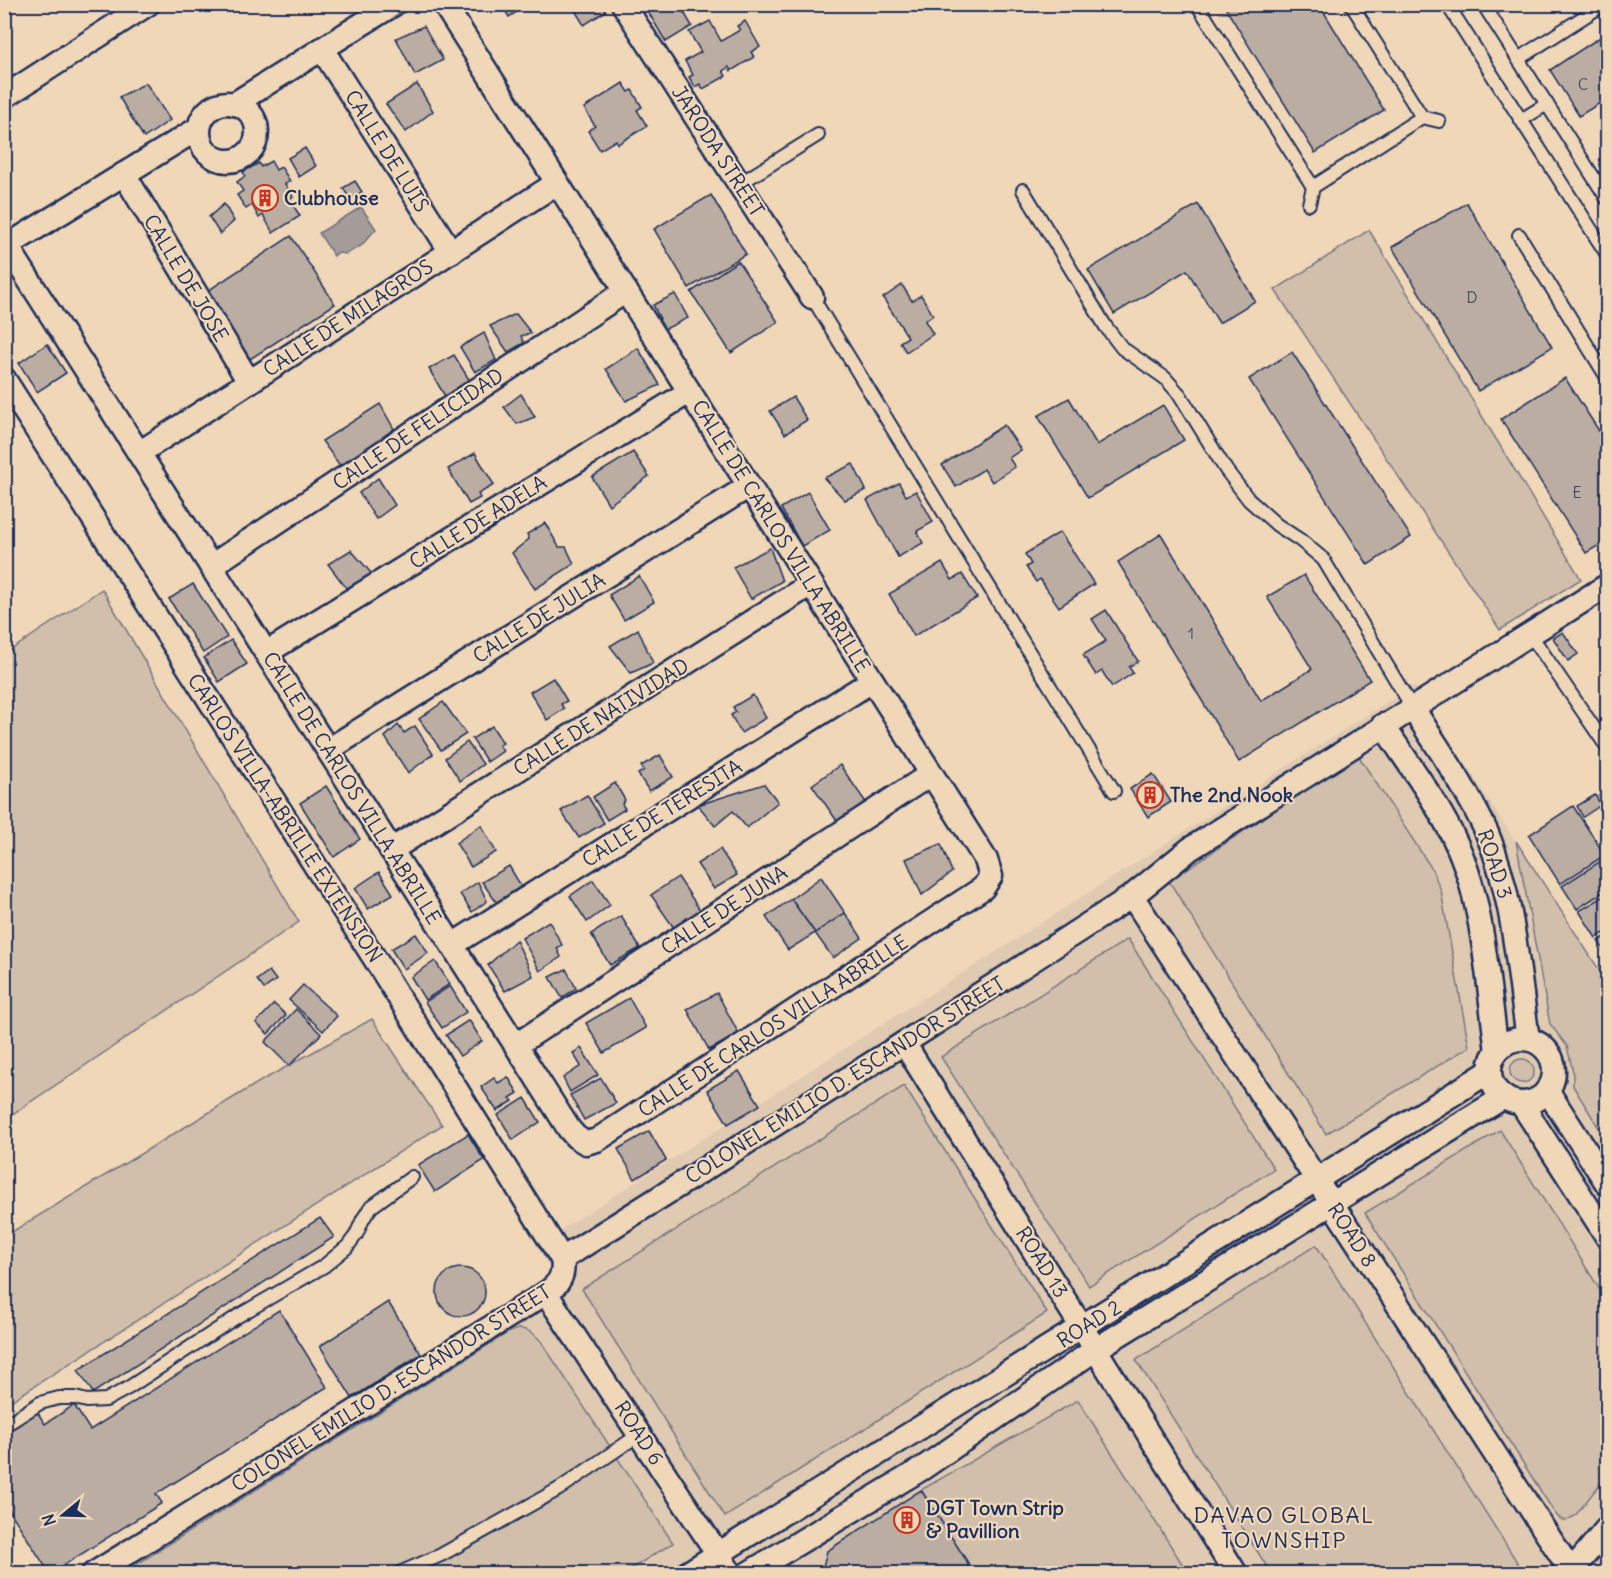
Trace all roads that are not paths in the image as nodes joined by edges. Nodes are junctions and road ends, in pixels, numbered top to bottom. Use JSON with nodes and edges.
{"nodes":[{"id":1,"x":148,"y":4,"type":"edge"},
{"id":2,"x":394,"y":4,"type":"edge"},
{"id":3,"x":444,"y":4,"type":"edge"},
{"id":4,"x":623,"y":4,"type":"edge"},
{"id":5,"x":1197,"y":4,"type":"edge"},
{"id":6,"x":1351,"y":4,"type":"edge"},
{"id":7,"x":1448,"y":4,"type":"edge"},
{"id":8,"x":1483,"y":4,"type":"edge"},
{"id":9,"x":1604,"y":4,"type":"edge"},
{"id":10,"x":322,"y":49,"type":"junction"},
{"id":11,"x":1518,"y":59,"type":"junction"},
{"id":12,"x":4,"y":97,"type":"edge"},
{"id":13,"x":234,"y":104,"type":"junction"},
{"id":14,"x":1546,"y":104,"type":"junction"},
{"id":15,"x":1422,"y":117,"type":"junction"},
{"id":16,"x":1521,"y":120,"type":"junction"},
{"id":17,"x":1439,"y":121,"type":"dead end"},
{"id":18,"x":199,"y":128,"type":"junction"},
{"id":19,"x":818,"y":135,"type":"dead end"},
{"id":20,"x":124,"y":174,"type":"junction"},
{"id":21,"x":557,"y":183,"type":"junction"},
{"id":22,"x":739,"y":184,"type":"junction"},
{"id":23,"x":1312,"y":188,"type":"junction"},
{"id":24,"x":1023,"y":190,"type":"dead end"},
{"id":25,"x":1608,"y":200,"type":"edge"},
{"id":26,"x":1310,"y":204,"type":"dead end"},
{"id":27,"x":1519,"y":235,"type":"dead end"},
{"id":28,"x":6,"y":243,"type":"edge"},
{"id":29,"x":451,"y":252,"type":"junction"},
{"id":30,"x":1608,"y":256,"type":"edge"},
{"id":31,"x":626,"y":291,"type":"junction"},
{"id":32,"x":812,"y":297,"type":"joint"},
{"id":33,"x":4,"y":379,"type":"edge"},
{"id":34,"x":1608,"y":379,"type":"edge"},
{"id":35,"x":249,"y":382,"type":"junction"},
{"id":36,"x":689,"y":392,"type":"junction"},
{"id":37,"x":139,"y":453,"type":"junction"},
{"id":38,"x":749,"y":486,"type":"junction"},
{"id":39,"x":211,"y":566,"type":"junction"},
{"id":40,"x":811,"y":584,"type":"junction"},
{"id":41,"x":1608,"y":585,"type":"edge"},
{"id":42,"x":1530,"y":634,"type":"junction"},
{"id":43,"x":266,"y":653,"type":"junction"},
{"id":44,"x":872,"y":681,"type":"junction"},
{"id":45,"x":1412,"y":707,"type":"junction"},
{"id":46,"x":1383,"y":725,"type":"junction"},
{"id":47,"x":1607,"y":747,"type":"edge"},
{"id":48,"x":328,"y":750,"type":"junction"},
{"id":49,"x":931,"y":774,"type":"junction"},
{"id":50,"x":1114,"y":791,"type":"dead end"},
{"id":51,"x":391,"y":850,"type":"junction"},
{"id":52,"x":1132,"y":896,"type":"junction"},
{"id":53,"x":452,"y":945,"type":"junction"},
{"id":54,"x":1528,"y":1039,"type":"junction"},
{"id":55,"x":904,"y":1043,"type":"junction"},
{"id":56,"x":516,"y":1046,"type":"junction"},
{"id":57,"x":1494,"y":1061,"type":"junction"},
{"id":58,"x":1547,"y":1090,"type":"junction"},
{"id":59,"x":1512,"y":1100,"type":"junction"},
{"id":60,"x":412,"y":1177,"type":"dead end"},
{"id":61,"x":1317,"y":1181,"type":"junction"},
{"id":62,"x":1608,"y":1185,"type":"edge"},
{"id":63,"x":1332,"y":1204,"type":"junction"},
{"id":64,"x":1608,"y":1239,"type":"edge"},
{"id":65,"x":562,"y":1259,"type":"junction"},
{"id":66,"x":546,"y":1293,"type":"junction"},
{"id":67,"x":1083,"y":1327,"type":"junction"},
{"id":68,"x":1096,"y":1348,"type":"junction"},
{"id":69,"x":4,"y":1426,"type":"edge"},
{"id":70,"x":640,"y":1434,"type":"junction"},
{"id":71,"x":904,"y":1438,"type":"junction"},
{"id":72,"x":923,"y":1468,"type":"junction"},
{"id":73,"x":1608,"y":1527,"type":"edge"},
{"id":74,"x":718,"y":1554,"type":"junction"},
{"id":75,"x":1571,"y":1573,"type":"edge"},
{"id":76,"x":93,"y":1574,"type":"edge"},
{"id":77,"x":397,"y":1574,"type":"edge"},
{"id":78,"x":686,"y":1574,"type":"edge"},
{"id":79,"x":731,"y":1574,"type":"edge"},
{"id":80,"x":747,"y":1574,"type":"edge"},
{"id":81,"x":1236,"y":1574,"type":"edge"}],
"edges":[{"from":1,"to":12,"type":"street"},
{"from":2,"to":10,"type":"street"},
{"from":3,"to":21,"type":"street","name":"CALLE DE CARLOS VILLA ABRILLE"},
{"from":4,"to":22,"type":"street","name":"JARODA STREET"},
{"from":5,"to":23,"type":"lane"},
{"from":6,"to":15,"type":"lane"},
{"from":7,"to":16,"type":"lane"},
{"from":8,"to":11,"type":"lane"},
{"from":9,"to":11,"type":"lane"},
{"from":10,"to":13,"type":"street"},
{"from":10,"to":29,"type":"street","name":"CALLE DE LUIS"},
{"from":11,"to":14,"type":"lane"},
{"from":13,"to":18,"type":"street"},
{"from":13,"to":18,"type":"street"},
{"from":14,"to":16,"type":"lane"},
{"from":14,"to":25,"type":"lane"},
{"from":15,"to":17,"type":"lane"},
{"from":15,"to":23,"type":"lane"},
{"from":16,"to":30,"type":"lane"},
{"from":18,"to":20,"type":"street"},
{"from":19,"to":22,"type":"lane"},
{"from":20,"to":28,"type":"street"},
{"from":20,"to":35,"type":"street","name":"CALLE DE JOSE"},
{"from":21,"to":29,"type":"street","name":"CALLE DE MILAGROS"},
{"from":21,"to":31,"type":"street","name":"CALLE DE CARLOS VILLA ABRILLE"},
{"from":22,"to":32,"type":"street","name":"JARODA STREET"},
{"from":23,"to":26,"type":"lane"},
{"from":24,"to":45,"type":"lane"},
{"from":27,"to":34,"type":"lane"},
{"from":28,"to":37,"type":"street","name":"CALLE DE CARLOS VILLA ABRILLE"},
{"from":29,"to":35,"type":"street","name":"CALLE DE MILAGROS"},
{"from":31,"to":36,"type":"street","name":"CALLE DE CARLOS VILLA ABRILLE"},
{"from":31,"to":39,"type":"street","name":"CALLE DE FELICIDAD"},
{"from":32,"to":50,"type":"lane"},
{"from":33,"to":65,"type":"street","name":"CARLOS VILLA-ABRILLE EXTENSION"},
{"from":35,"to":37,"type":"street","name":"CALLE DE MILAGROS"},
{"from":36,"to":38,"type":"street","name":"CALLE DE CARLOS VILLA ABRILLE"},
{"from":36,"to":43,"type":"street","name":"CALLE DE ADELA"},
{"from":37,"to":39,"type":"street","name":"CALLE DE CARLOS VILLA ABRILLE"},
{"from":38,"to":40,"type":"street","name":"CALLE DE CARLOS VILLA ABRILLE"},
{"from":38,"to":48,"type":"street","name":"CALLE DE JULIA"},
{"from":39,"to":43,"type":"street","name":"CALLE DE CARLOS VILLA ABRILLE"},
{"from":40,"to":44,"type":"street","name":"CALLE DE CARLOS VILLA ABRILLE"},
{"from":40,"to":51,"type":"street","name":"CALLE DE NATIVIDAD"},
{"from":41,"to":42,"type":"street","name":"COLONEL EMILIO D. ESCANDOR STREET"},
{"from":42,"to":45,"type":"street","name":"COLONEL EMILIO D. ESCANDOR STREET"},
{"from":42,"to":47,"type":"lane"},
{"from":43,"to":48,"type":"street","name":"CALLE DE CARLOS VILLA ABRILLE"},
{"from":44,"to":49,"type":"street","name":"CALLE DE CARLOS VILLA ABRILLE"},
{"from":44,"to":53,"type":"street","name":"CALLE DE TERESITA"},
{"from":45,"to":46,"type":"street","name":"COLONEL EMILIO D. ESCANDOR STREET"},
{"from":45,"to":54,"type":"street","name":"ROAD 3"},
{"from":46,"to":52,"type":"street","name":"COLONEL EMILIO D. ESCANDOR STREET"},
{"from":46,"to":57,"type":"street","name":"ROAD 3"},
{"from":48,"to":51,"type":"street","name":"CALLE DE CARLOS VILLA ABRILLE"},
{"from":49,"to":56,"type":"street","name":"CALLE DE JUNA"},
{"from":49,"to":56,"type":"street","name":"CALLE DE CARLOS VILLA ABRILLE"},
{"from":51,"to":53,"type":"street","name":"CALLE DE CARLOS VILLA ABRILLE"},
{"from":52,"to":55,"type":"street","name":"COLONEL EMILIO D. ESCANDOR STREET"},
{"from":52,"to":61,"type":"street","name":"ROAD 8"},
{"from":53,"to":56,"type":"street","name":"CALLE DE CARLOS VILLA ABRILLE"},
{"from":54,"to":57,"type":"street"},
{"from":54,"to":58,"type":"street"},
{"from":55,"to":65,"type":"street","name":"COLONEL EMILIO D. ESCANDOR STREET"},
{"from":55,"to":67,"type":"street","name":"ROAD 13"},
{"from":57,"to":59,"type":"street"},
{"from":57,"to":61,"type":"street","name":"ROAD 2"},
{"from":58,"to":59,"type":"street"},
{"from":58,"to":62,"type":"street"},
{"from":59,"to":63,"type":"street","name":"ROAD 2"},
{"from":59,"to":64,"type":"street"},
{"from":60,"to":69,"type":"lane"},
{"from":61,"to":63,"type":"street","name":"ROAD 8"},
{"from":61,"to":67,"type":"street","name":"ROAD 2"},
{"from":63,"to":68,"type":"street","name":"ROAD 2"},
{"from":63,"to":75,"type":"street","name":"ROAD 8"},
{"from":65,"to":66,"type":"street","name":"COLONEL EMILIO D. ESCANDOR STREET"},
{"from":66,"to":70,"type":"street","name":"ROAD 6"},
{"from":66,"to":76,"type":"street","name":"COLONEL EMILIO D. ESCANDOR STREET"},
{"from":67,"to":68,"type":"street","name":"ROAD 13"},
{"from":67,"to":71,"type":"street","name":"ROAD 2"},
{"from":68,"to":72,"type":"street","name":"ROAD 2"},
{"from":68,"to":81,"type":"street","name":"ROAD 13"},
{"from":70,"to":74,"type":"street","name":"ROAD 6"},
{"from":70,"to":77,"type":"lane"},
{"from":71,"to":72,"type":"street"},
{"from":71,"to":74,"type":"street","name":"ROAD 2"},
{"from":72,"to":80,"type":"street","name":"ROAD 2"},
{"from":73,"to":75,"type":"street"},
{"from":74,"to":78,"type":"street","name":"ROAD 2"},
{"from":74,"to":79,"type":"street","name":"ROAD 6"}]}
